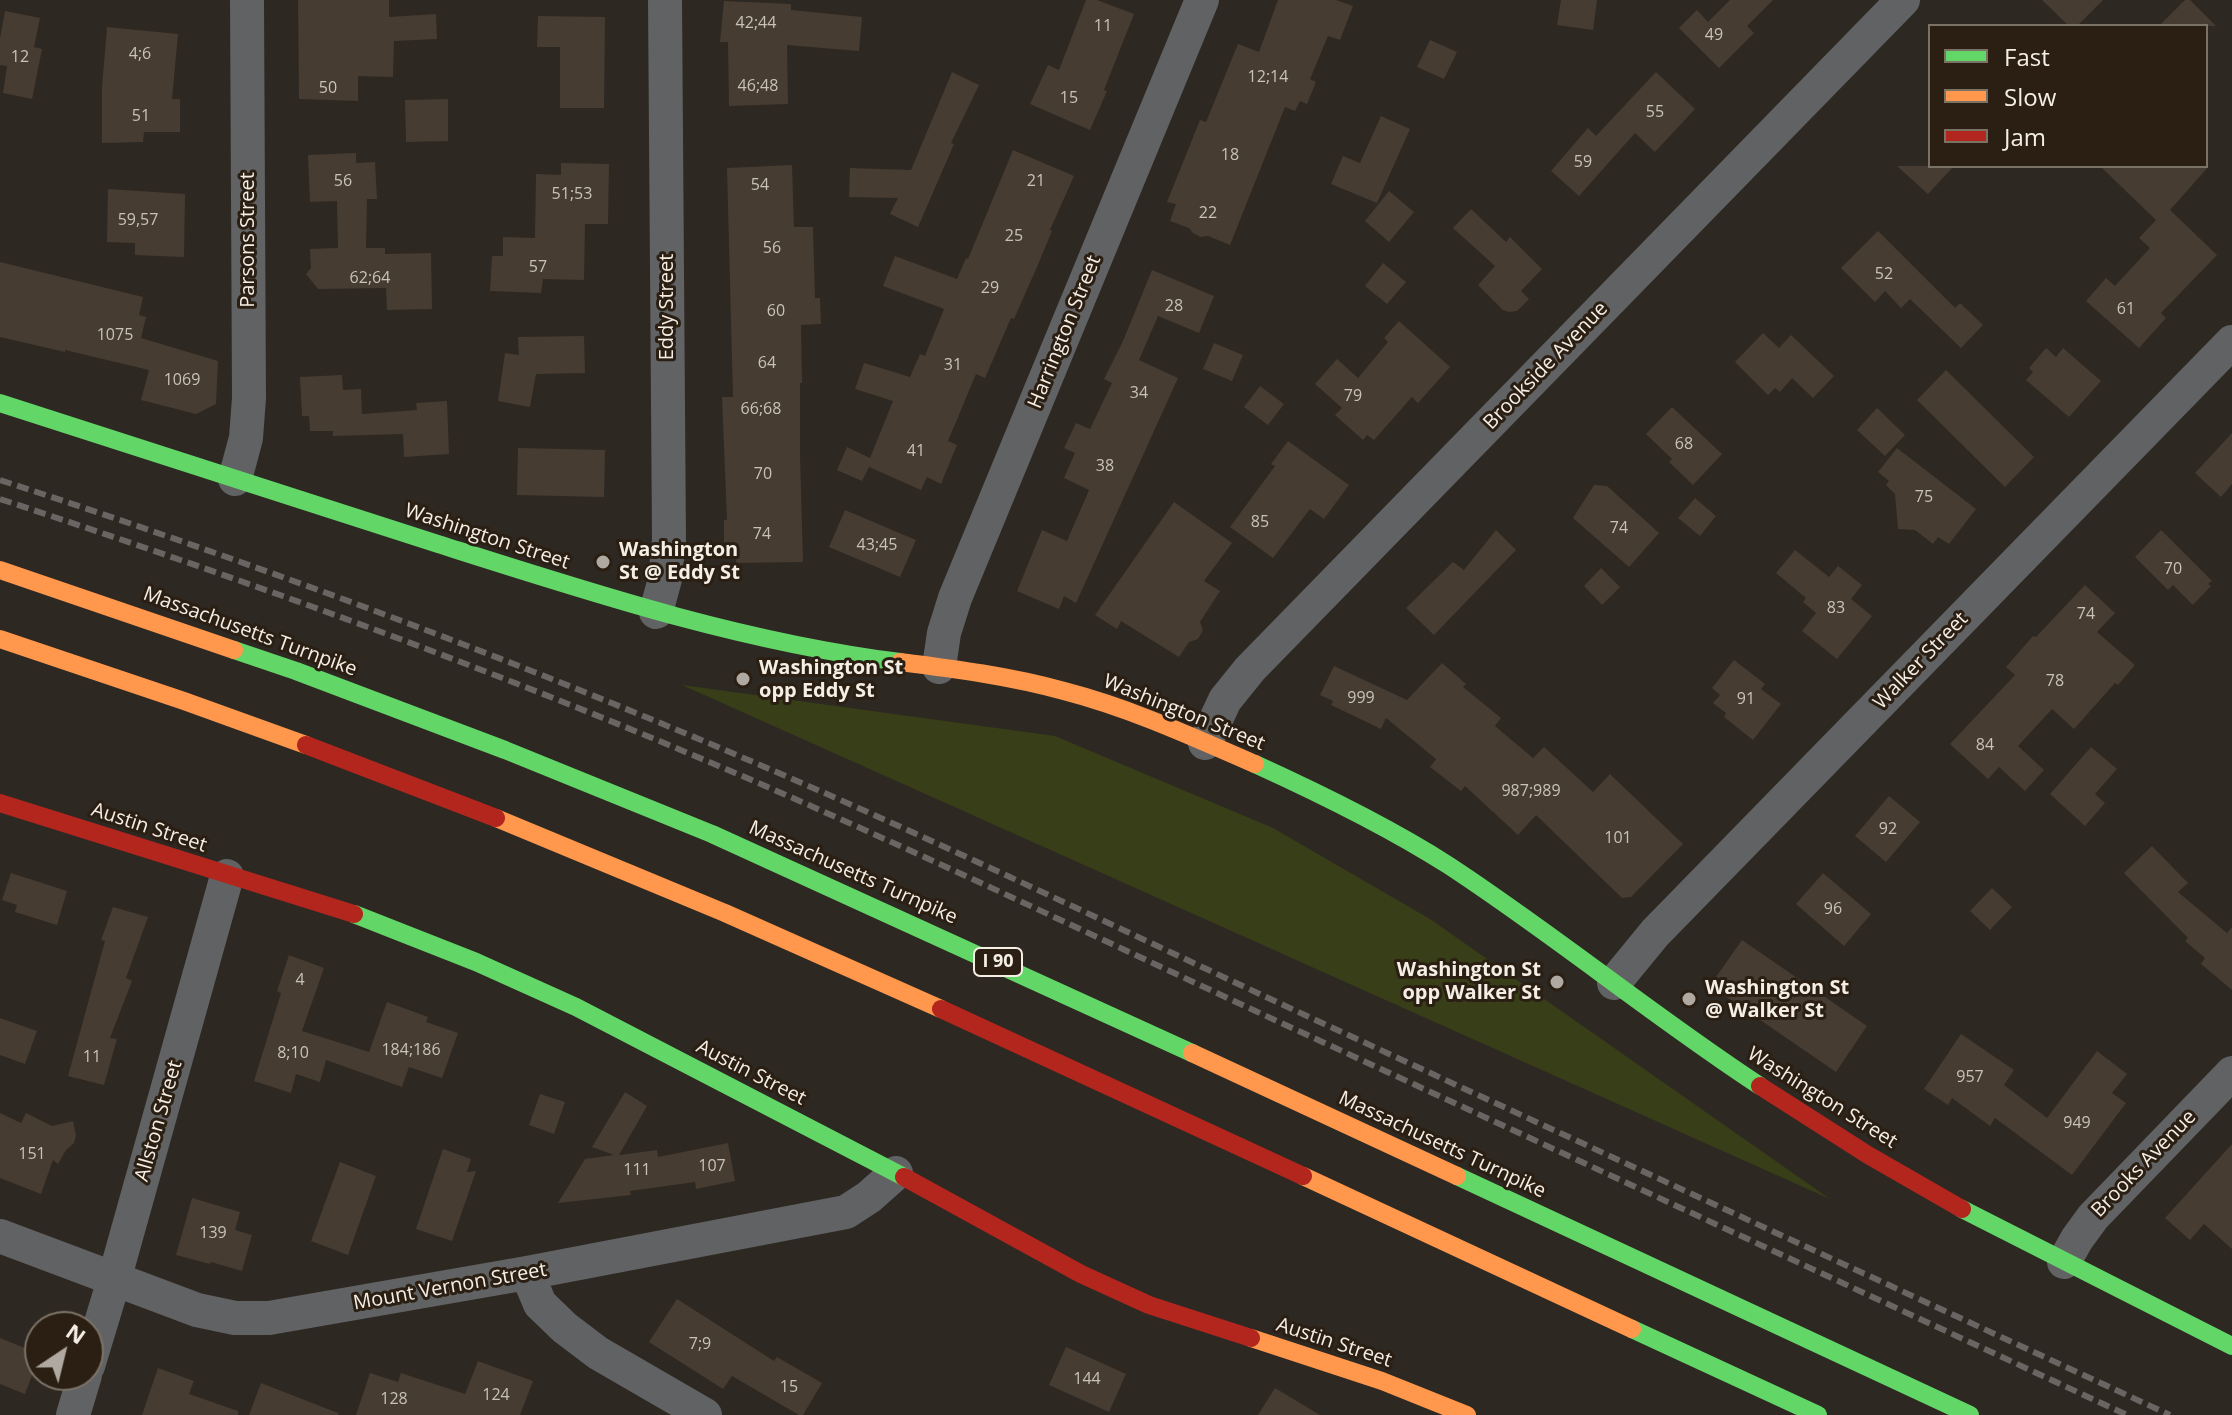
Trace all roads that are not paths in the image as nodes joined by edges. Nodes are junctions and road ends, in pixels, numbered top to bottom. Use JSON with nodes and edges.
{"nodes":[{"id":1,"x":247,"y":0,"type":"edge"},
{"id":2,"x":665,"y":0,"type":"edge"},
{"id":3,"x":1202,"y":0,"type":"edge"},
{"id":4,"x":1903,"y":0,"type":"edge"},
{"id":5,"x":2226,"y":361,"type":"edge"},
{"id":6,"x":0,"y":403,"type":"edge"},
{"id":7,"x":235,"y":479,"type":"junction"},
{"id":8,"x":0,"y":570,"type":"edge"},
{"id":9,"x":656,"y":612,"type":"junction"},
{"id":10,"x":0,"y":639,"type":"edge"},
{"id":11,"x":939,"y":667,"type":"junction"},
{"id":12,"x":1205,"y":743,"type":"junction"},
{"id":13,"x":0,"y":803,"type":"edge"},
{"id":14,"x":227,"y":876,"type":"junction"},
{"id":15,"x":1614,"y":983,"type":"junction"},
{"id":16,"x":2232,"y":1073,"type":"edge"},
{"id":17,"x":896,"y":1173,"type":"junction"},
{"id":18,"x":0,"y":1236,"type":"edge"},
{"id":19,"x":2064,"y":1262,"type":"junction"},
{"id":20,"x":527,"y":1273,"type":"junction"},
{"id":21,"x":114,"y":1280,"type":"junction"},
{"id":22,"x":104,"y":1313,"type":"edge"},
{"id":23,"x":2232,"y":1346,"type":"edge"},
{"id":24,"x":80,"y":1391,"type":"edge"},
{"id":25,"x":73,"y":1415,"type":"edge"},
{"id":26,"x":705,"y":1415,"type":"edge"},
{"id":27,"x":1467,"y":1415,"type":"edge"},
{"id":28,"x":1818,"y":1415,"type":"edge"},
{"id":29,"x":1970,"y":1415,"type":"edge"}],
"edges":[{"from":1,"to":7,"type":"street","name":"Parsons Street"},
{"from":2,"to":9,"type":"street","name":"Eddy Street"},
{"from":3,"to":11,"type":"street","name":"Harrington Street"},
{"from":4,"to":12,"type":"street","name":"Brookside Avenue"},
{"from":5,"to":15,"type":"street","name":"Walker Street"},
{"from":6,"to":7,"type":"main road","name":"Washington Street"},
{"from":7,"to":9,"type":"main road","name":"Washington Street"},
{"from":8,"to":29,"type":"main road","name":"Massachusetts Turnpike","number":"I 90"},
{"from":9,"to":11,"type":"main road","name":"Washington Street"},
{"from":10,"to":28,"type":"main road"},
{"from":11,"to":12,"type":"main road","name":"Washington Street"},
{"from":12,"to":15,"type":"main road","name":"Washington Street"},
{"from":13,"to":14,"type":"main road","name":"Austin Street"},
{"from":14,"to":17,"type":"main road","name":"Austin Street"},
{"from":14,"to":21,"type":"street","name":"Allston Street"},
{"from":15,"to":19,"type":"main road","name":"Washington Street"},
{"from":16,"to":19,"type":"street","name":"Brooks Avenue"},
{"from":17,"to":20,"type":"street","name":"Mount Vernon Street"},
{"from":17,"to":27,"type":"main road","name":"Austin Street"},
{"from":18,"to":21,"type":"street","name":"Mount Vernon Street"},
{"from":19,"to":23,"type":"main road","name":"Washington Street"},
{"from":20,"to":21,"type":"street","name":"Mount Vernon Street"},
{"from":20,"to":26,"type":"street"},
{"from":21,"to":22,"type":"street","name":"Allston Street"},
{"from":24,"to":25,"type":"street"}]}
